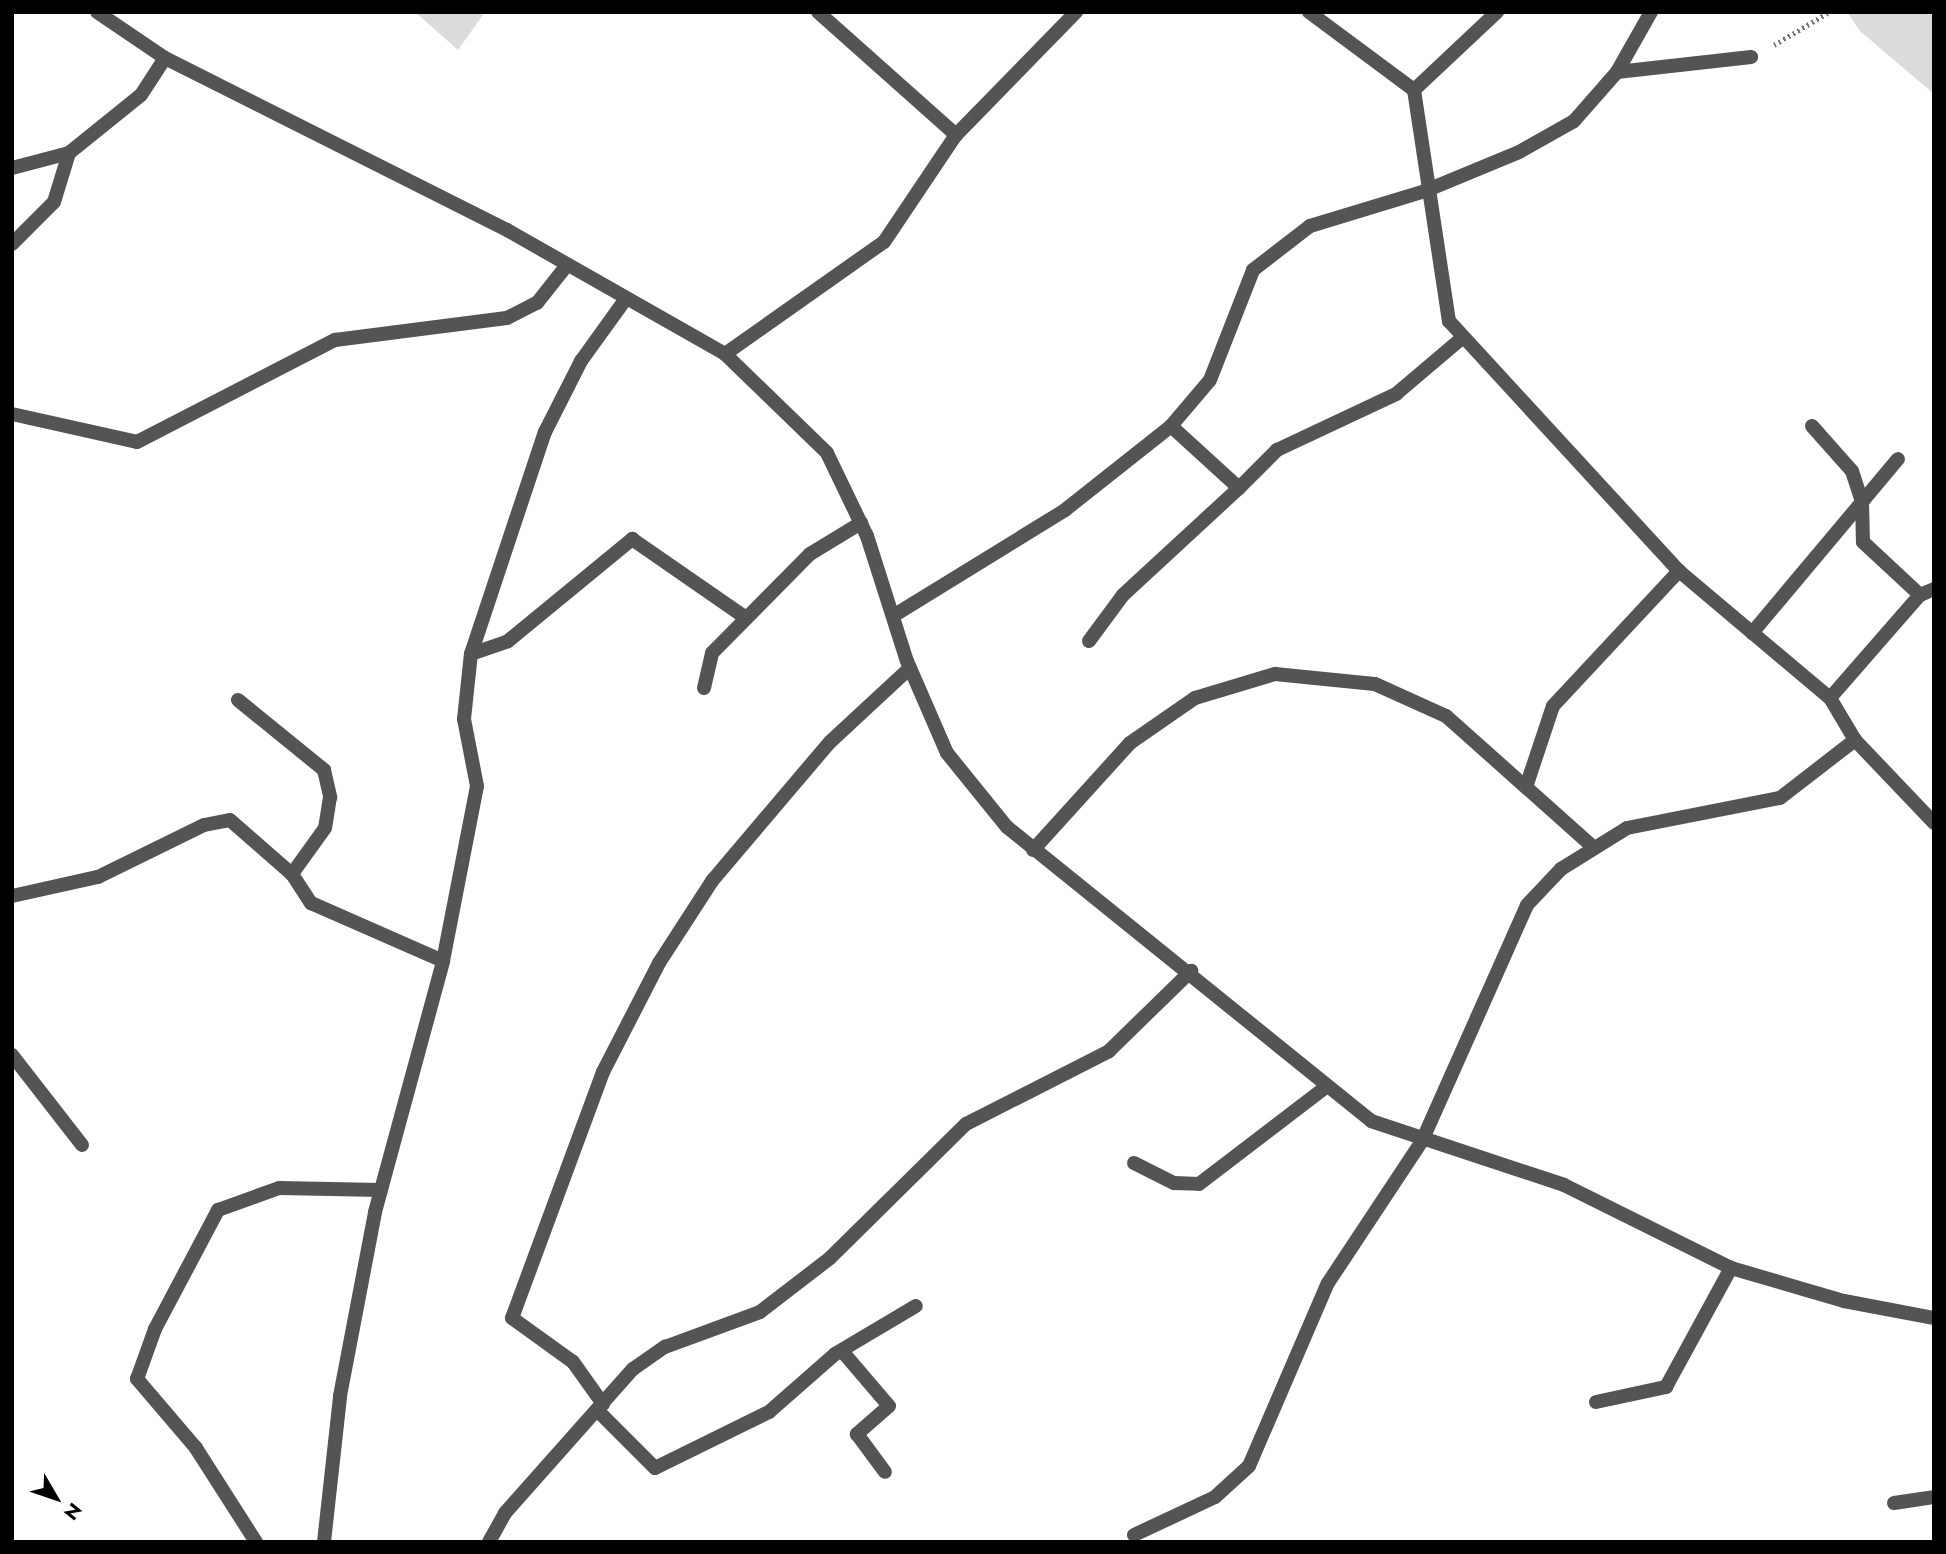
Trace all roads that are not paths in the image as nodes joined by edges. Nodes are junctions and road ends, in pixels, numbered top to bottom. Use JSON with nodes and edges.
{"nodes":[{"id":1,"x":97,"y":12,"type":"edge"},
{"id":2,"x":818,"y":12,"type":"edge"},
{"id":3,"x":1076,"y":12,"type":"edge"},
{"id":4,"x":1309,"y":12,"type":"edge"},
{"id":5,"x":1497,"y":12,"type":"edge"},
{"id":6,"x":1651,"y":12,"type":"edge"},
{"id":7,"x":1751,"y":57,"type":"road end"},
{"id":8,"x":165,"y":58,"type":"junction"},
{"id":9,"x":1617,"y":72,"type":"junction"},
{"id":10,"x":1413,"y":90,"type":"junction"},
{"id":11,"x":956,"y":135,"type":"junction"},
{"id":12,"x":69,"y":153,"type":"junction"},
{"id":13,"x":12,"y":168,"type":"edge"},
{"id":14,"x":1425,"y":191,"type":"junction"},
{"id":15,"x":12,"y":244,"type":"edge"},
{"id":16,"x":567,"y":265,"type":"junction"},
{"id":17,"x":625,"y":300,"type":"junction"},
{"id":18,"x":1462,"y":338,"type":"junction"},
{"id":19,"x":725,"y":354,"type":"junction"},
{"id":20,"x":12,"y":414,"type":"edge"},
{"id":21,"x":1171,"y":426,"type":"junction"},
{"id":22,"x":1812,"y":426,"type":"dead end"},
{"id":23,"x":1898,"y":459,"type":"dead end"},
{"id":24,"x":1238,"y":488,"type":"junction"},
{"id":25,"x":1862,"y":502,"type":"junction"},
{"id":26,"x":861,"y":523,"type":"junction"},
{"id":27,"x":1679,"y":571,"type":"junction"},
{"id":28,"x":1927,"y":592,"type":"edge"},
{"id":29,"x":893,"y":616,"type":"junction"},
{"id":30,"x":746,"y":618,"type":"junction"},
{"id":31,"x":1752,"y":633,"type":"junction"},
{"id":32,"x":1089,"y":641,"type":"dead end"},
{"id":33,"x":471,"y":654,"type":"junction"},
{"id":34,"x":910,"y":668,"type":"junction"},
{"id":35,"x":704,"y":688,"type":"dead end"},
{"id":36,"x":1830,"y":698,"type":"junction"},
{"id":37,"x":238,"y":701,"type":"dead end"},
{"id":38,"x":1855,"y":740,"type":"junction"},
{"id":39,"x":1527,"y":784,"type":"junction"},
{"id":40,"x":1934,"y":822,"type":"edge"},
{"id":41,"x":1594,"y":848,"type":"junction"},
{"id":42,"x":1033,"y":850,"type":"junction"},
{"id":43,"x":292,"y":874,"type":"junction"},
{"id":44,"x":12,"y":896,"type":"edge"},
{"id":45,"x":443,"y":961,"type":"junction"},
{"id":46,"x":1191,"y":971,"type":"junction"},
{"id":47,"x":12,"y":1055,"type":"edge"},
{"id":48,"x":1327,"y":1086,"type":"junction"},
{"id":49,"x":1422,"y":1141,"type":"junction"},
{"id":50,"x":82,"y":1145,"type":"dead end"},
{"id":51,"x":1134,"y":1163,"type":"dead end"},
{"id":52,"x":381,"y":1190,"type":"junction"},
{"id":53,"x":1731,"y":1268,"type":"junction"},
{"id":54,"x":916,"y":1306,"type":"dead end"},
{"id":55,"x":1934,"y":1318,"type":"edge"},
{"id":56,"x":842,"y":1351,"type":"junction"},
{"id":57,"x":1596,"y":1402,"type":"dead end"},
{"id":58,"x":600,"y":1407,"type":"junction"},
{"id":59,"x":886,"y":1472,"type":"dead end"},
{"id":60,"x":1934,"y":1497,"type":"edge"},
{"id":61,"x":1894,"y":1503,"type":"dead end"},
{"id":62,"x":1133,"y":1535,"type":"dead end"},
{"id":63,"x":256,"y":1542,"type":"edge"},
{"id":64,"x":324,"y":1542,"type":"edge"},
{"id":65,"x":489,"y":1542,"type":"edge"}],
"edges":[{"from":1,"to":8,"type":"street"},
{"from":2,"to":11,"type":"street"},
{"from":3,"to":11,"type":"street"},
{"from":4,"to":10,"type":"street"},
{"from":5,"to":10,"type":"street"},
{"from":6,"to":9,"type":"street"},
{"from":7,"to":9,"type":"street"},
{"from":8,"to":12,"type":"street"},
{"from":8,"to":16,"type":"street"},
{"from":9,"to":14,"type":"street"},
{"from":10,"to":14,"type":"street"},
{"from":11,"to":19,"type":"street"},
{"from":12,"to":13,"type":"street"},
{"from":12,"to":15,"type":"street"},
{"from":14,"to":18,"type":"street"},
{"from":14,"to":21,"type":"street"},
{"from":16,"to":17,"type":"street"},
{"from":16,"to":20,"type":"street"},
{"from":17,"to":19,"type":"street"},
{"from":17,"to":33,"type":"street"},
{"from":18,"to":24,"type":"street"},
{"from":18,"to":27,"type":"street"},
{"from":19,"to":26,"type":"street"},
{"from":21,"to":24,"type":"street"},
{"from":21,"to":29,"type":"street"},
{"from":22,"to":25,"type":"street"},
{"from":23,"to":25,"type":"street"},
{"from":24,"to":32,"type":"street"},
{"from":25,"to":28,"type":"street"},
{"from":25,"to":31,"type":"street"},
{"from":26,"to":29,"type":"street"},
{"from":26,"to":30,"type":"street"},
{"from":27,"to":31,"type":"street"},
{"from":27,"to":39,"type":"street"},
{"from":28,"to":36,"type":"street"},
{"from":29,"to":34,"type":"street"},
{"from":30,"to":33,"type":"street"},
{"from":30,"to":35,"type":"street"},
{"from":31,"to":36,"type":"street"},
{"from":33,"to":45,"type":"street"},
{"from":34,"to":42,"type":"street"},
{"from":34,"to":58,"type":"street"},
{"from":36,"to":38,"type":"street"},
{"from":37,"to":43,"type":"street"},
{"from":38,"to":40,"type":"street"},
{"from":38,"to":41,"type":"street"},
{"from":39,"to":41,"type":"street"},
{"from":39,"to":42,"type":"street"},
{"from":41,"to":49,"type":"street"},
{"from":42,"to":46,"type":"street"},
{"from":43,"to":44,"type":"street"},
{"from":43,"to":45,"type":"street"},
{"from":45,"to":52,"type":"street"},
{"from":46,"to":48,"type":"street"},
{"from":46,"to":58,"type":"street"},
{"from":47,"to":50,"type":"street"},
{"from":48,"to":49,"type":"street"},
{"from":48,"to":51,"type":"street"},
{"from":49,"to":53,"type":"street"},
{"from":49,"to":62,"type":"street"},
{"from":52,"to":63,"type":"street"},
{"from":52,"to":64,"type":"street"},
{"from":53,"to":55,"type":"street"},
{"from":53,"to":57,"type":"street"},
{"from":54,"to":56,"type":"street"},
{"from":56,"to":58,"type":"street"},
{"from":56,"to":59,"type":"street"},
{"from":58,"to":65,"type":"street"},
{"from":60,"to":61,"type":"street"}]}
